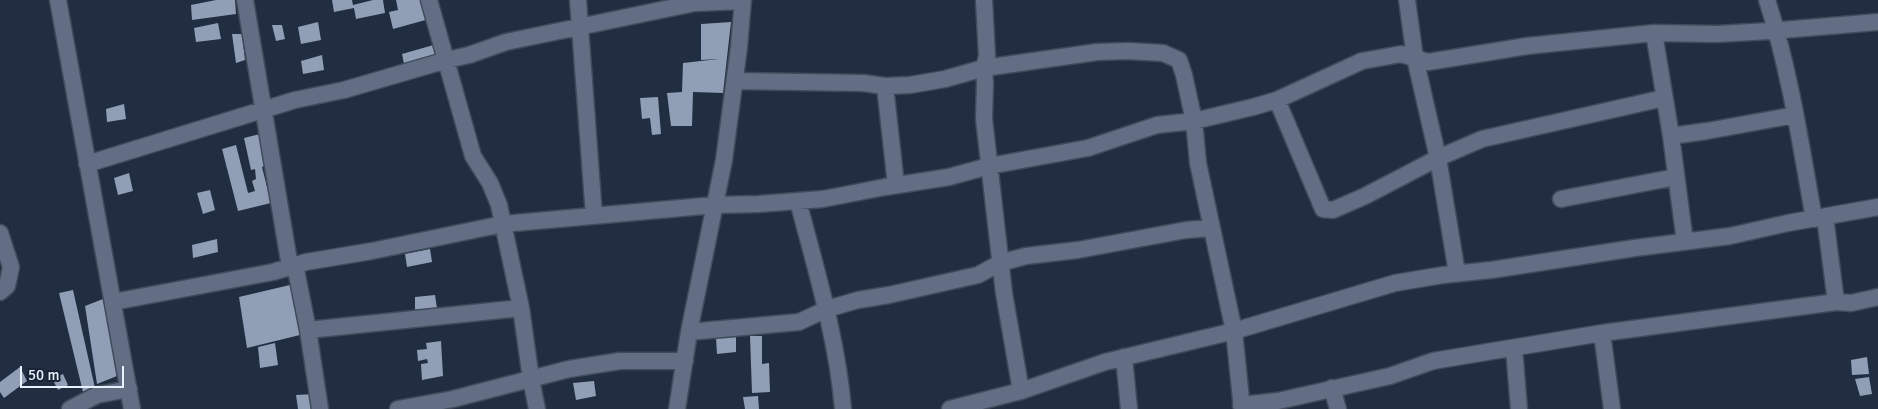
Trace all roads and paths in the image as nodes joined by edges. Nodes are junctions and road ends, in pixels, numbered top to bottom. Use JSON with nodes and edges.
{"nodes":[{"id":1,"x":58,"y":0,"type":"edge"},
{"id":2,"x":245,"y":0,"type":"edge"},
{"id":3,"x":429,"y":0,"type":"edge"},
{"id":4,"x":578,"y":0,"type":"edge"},
{"id":5,"x":743,"y":0,"type":"edge"},
{"id":6,"x":984,"y":0,"type":"edge"},
{"id":7,"x":1407,"y":0,"type":"edge"},
{"id":8,"x":1767,"y":0,"type":"edge"},
{"id":9,"x":674,"y":4,"type":"edge"},
{"id":10,"x":1878,"y":22,"type":"edge"},
{"id":11,"x":580,"y":27,"type":"junction"},
{"id":12,"x":1777,"y":30,"type":"junction"},
{"id":13,"x":1654,"y":33,"type":"junction"},
{"id":14,"x":1415,"y":58,"type":"junction"},
{"id":15,"x":447,"y":60,"type":"junction"},
{"id":16,"x":984,"y":68,"type":"junction"},
{"id":17,"x":735,"y":80,"type":"junction"},
{"id":18,"x":885,"y":86,"type":"junction"},
{"id":19,"x":1664,"y":98,"type":"junction"},
{"id":20,"x":1277,"y":100,"type":"junction"},
{"id":21,"x":265,"y":109,"type":"junction"},
{"id":22,"x":1795,"y":115,"type":"junction"},
{"id":23,"x":1194,"y":121,"type":"junction"},
{"id":24,"x":1671,"y":136,"type":"junction"},
{"id":25,"x":1438,"y":158,"type":"junction"},
{"id":26,"x":87,"y":164,"type":"junction"},
{"id":27,"x":989,"y":166,"type":"junction"},
{"id":28,"x":1676,"y":178,"type":"junction"},
{"id":29,"x":896,"y":185,"type":"junction"},
{"id":30,"x":1561,"y":200,"type":"dead end"},
{"id":31,"x":798,"y":201,"type":"junction"},
{"id":32,"x":715,"y":205,"type":"junction"},
{"id":33,"x":1878,"y":207,"type":"edge"},
{"id":34,"x":594,"y":216,"type":"junction"},
{"id":35,"x":1819,"y":218,"type":"junction"},
{"id":36,"x":503,"y":224,"type":"junction"},
{"id":37,"x":1211,"y":228,"type":"junction"},
{"id":38,"x":0,"y":233,"type":"edge"},
{"id":39,"x":1684,"y":242,"type":"junction"},
{"id":40,"x":1000,"y":263,"type":"junction"},
{"id":41,"x":293,"y":266,"type":"junction"},
{"id":42,"x":1457,"y":273,"type":"junction"},
{"id":43,"x":0,"y":292,"type":"edge"},
{"id":44,"x":1878,"y":297,"type":"edge"},
{"id":45,"x":112,"y":302,"type":"junction"},
{"id":46,"x":1836,"y":302,"type":"junction"},
{"id":47,"x":521,"y":308,"type":"junction"},
{"id":48,"x":827,"y":309,"type":"junction"},
{"id":49,"x":308,"y":330,"type":"junction"},
{"id":50,"x":1234,"y":331,"type":"junction"},
{"id":51,"x":689,"y":332,"type":"junction"},
{"id":52,"x":1602,"y":333,"type":"junction"},
{"id":53,"x":1514,"y":348,"type":"junction"},
{"id":54,"x":1124,"y":357,"type":"junction"},
{"id":55,"x":685,"y":362,"type":"junction"},
{"id":56,"x":530,"y":379,"type":"junction"},
{"id":57,"x":1332,"y":388,"type":"junction"},
{"id":58,"x":128,"y":389,"type":"junction"},
{"id":59,"x":1021,"y":391,"type":"junction"},
{"id":60,"x":1241,"y":407,"type":"edge"},
{"id":61,"x":70,"y":409,"type":"edge"},
{"id":62,"x":132,"y":409,"type":"edge"},
{"id":63,"x":320,"y":409,"type":"edge"},
{"id":64,"x":399,"y":409,"type":"edge"},
{"id":65,"x":537,"y":409,"type":"edge"},
{"id":66,"x":677,"y":409,"type":"edge"},
{"id":67,"x":843,"y":409,"type":"edge"},
{"id":68,"x":950,"y":409,"type":"edge"},
{"id":69,"x":1129,"y":409,"type":"edge"},
{"id":70,"x":1338,"y":409,"type":"edge"},
{"id":71,"x":1518,"y":409,"type":"edge"},
{"id":72,"x":1612,"y":409,"type":"edge"}],
"edges":[{"from":1,"to":26,"type":"street"},
{"from":2,"to":21,"type":"street"},
{"from":3,"to":15,"type":"street"},
{"from":4,"to":11,"type":"street"},
{"from":5,"to":9,"type":"street"},
{"from":5,"to":17,"type":"street"},
{"from":6,"to":16,"type":"street"},
{"from":7,"to":14,"type":"street"},
{"from":8,"to":12,"type":"street"},
{"from":9,"to":11,"type":"street"},
{"from":10,"to":12,"type":"street"},
{"from":11,"to":15,"type":"street"},
{"from":11,"to":34,"type":"street"},
{"from":12,"to":13,"type":"street"},
{"from":12,"to":22,"type":"street"},
{"from":13,"to":14,"type":"street"},
{"from":13,"to":19,"type":"street"},
{"from":14,"to":20,"type":"street"},
{"from":14,"to":25,"type":"street"},
{"from":15,"to":21,"type":"street"},
{"from":15,"to":36,"type":"street"},
{"from":16,"to":18,"type":"street"},
{"from":16,"to":23,"type":"street"},
{"from":16,"to":27,"type":"street"},
{"from":17,"to":18,"type":"street"},
{"from":17,"to":32,"type":"street"},
{"from":18,"to":29,"type":"street"},
{"from":19,"to":24,"type":"street"},
{"from":19,"to":25,"type":"street"},
{"from":20,"to":23,"type":"street"},
{"from":20,"to":25,"type":"street"},
{"from":21,"to":26,"type":"street"},
{"from":21,"to":41,"type":"street"},
{"from":22,"to":24,"type":"street"},
{"from":22,"to":35,"type":"street"},
{"from":23,"to":27,"type":"street"},
{"from":23,"to":37,"type":"street"},
{"from":24,"to":28,"type":"street"},
{"from":25,"to":42,"type":"street"},
{"from":26,"to":45,"type":"street"},
{"from":27,"to":29,"type":"street"},
{"from":27,"to":40,"type":"street"},
{"from":28,"to":30,"type":"street"},
{"from":28,"to":39,"type":"street"},
{"from":29,"to":31,"type":"street"},
{"from":31,"to":32,"type":"street"},
{"from":31,"to":48,"type":"street"},
{"from":32,"to":34,"type":"street"},
{"from":32,"to":51,"type":"street"},
{"from":33,"to":35,"type":"street"},
{"from":34,"to":36,"type":"street"},
{"from":35,"to":39,"type":"street"},
{"from":35,"to":46,"type":"street"},
{"from":36,"to":41,"type":"street"},
{"from":36,"to":47,"type":"street"},
{"from":37,"to":40,"type":"street"},
{"from":37,"to":50,"type":"street"},
{"from":38,"to":43,"type":"street"},
{"from":39,"to":42,"type":"street"},
{"from":40,"to":48,"type":"street"},
{"from":40,"to":59,"type":"street"},
{"from":41,"to":45,"type":"street"},
{"from":41,"to":49,"type":"street"},
{"from":42,"to":50,"type":"street"},
{"from":44,"to":46,"type":"street"},
{"from":45,"to":58,"type":"street"},
{"from":46,"to":52,"type":"street"},
{"from":47,"to":49,"type":"street"},
{"from":47,"to":56,"type":"street"},
{"from":48,"to":51,"type":"street"},
{"from":48,"to":67,"type":"street"},
{"from":49,"to":63,"type":"street"},
{"from":50,"to":54,"type":"street"},
{"from":50,"to":60,"type":"street"},
{"from":51,"to":55,"type":"street"},
{"from":52,"to":53,"type":"street"},
{"from":52,"to":72,"type":"street"},
{"from":53,"to":57,"type":"street"},
{"from":53,"to":71,"type":"street"},
{"from":54,"to":59,"type":"street"},
{"from":54,"to":69,"type":"street"},
{"from":55,"to":56,"type":"street"},
{"from":55,"to":66,"type":"street"},
{"from":56,"to":64,"type":"street"},
{"from":56,"to":65,"type":"street"},
{"from":57,"to":60,"type":"street"},
{"from":57,"to":70,"type":"street"},
{"from":58,"to":61,"type":"street"},
{"from":58,"to":62,"type":"street"},
{"from":59,"to":68,"type":"street"}]}
